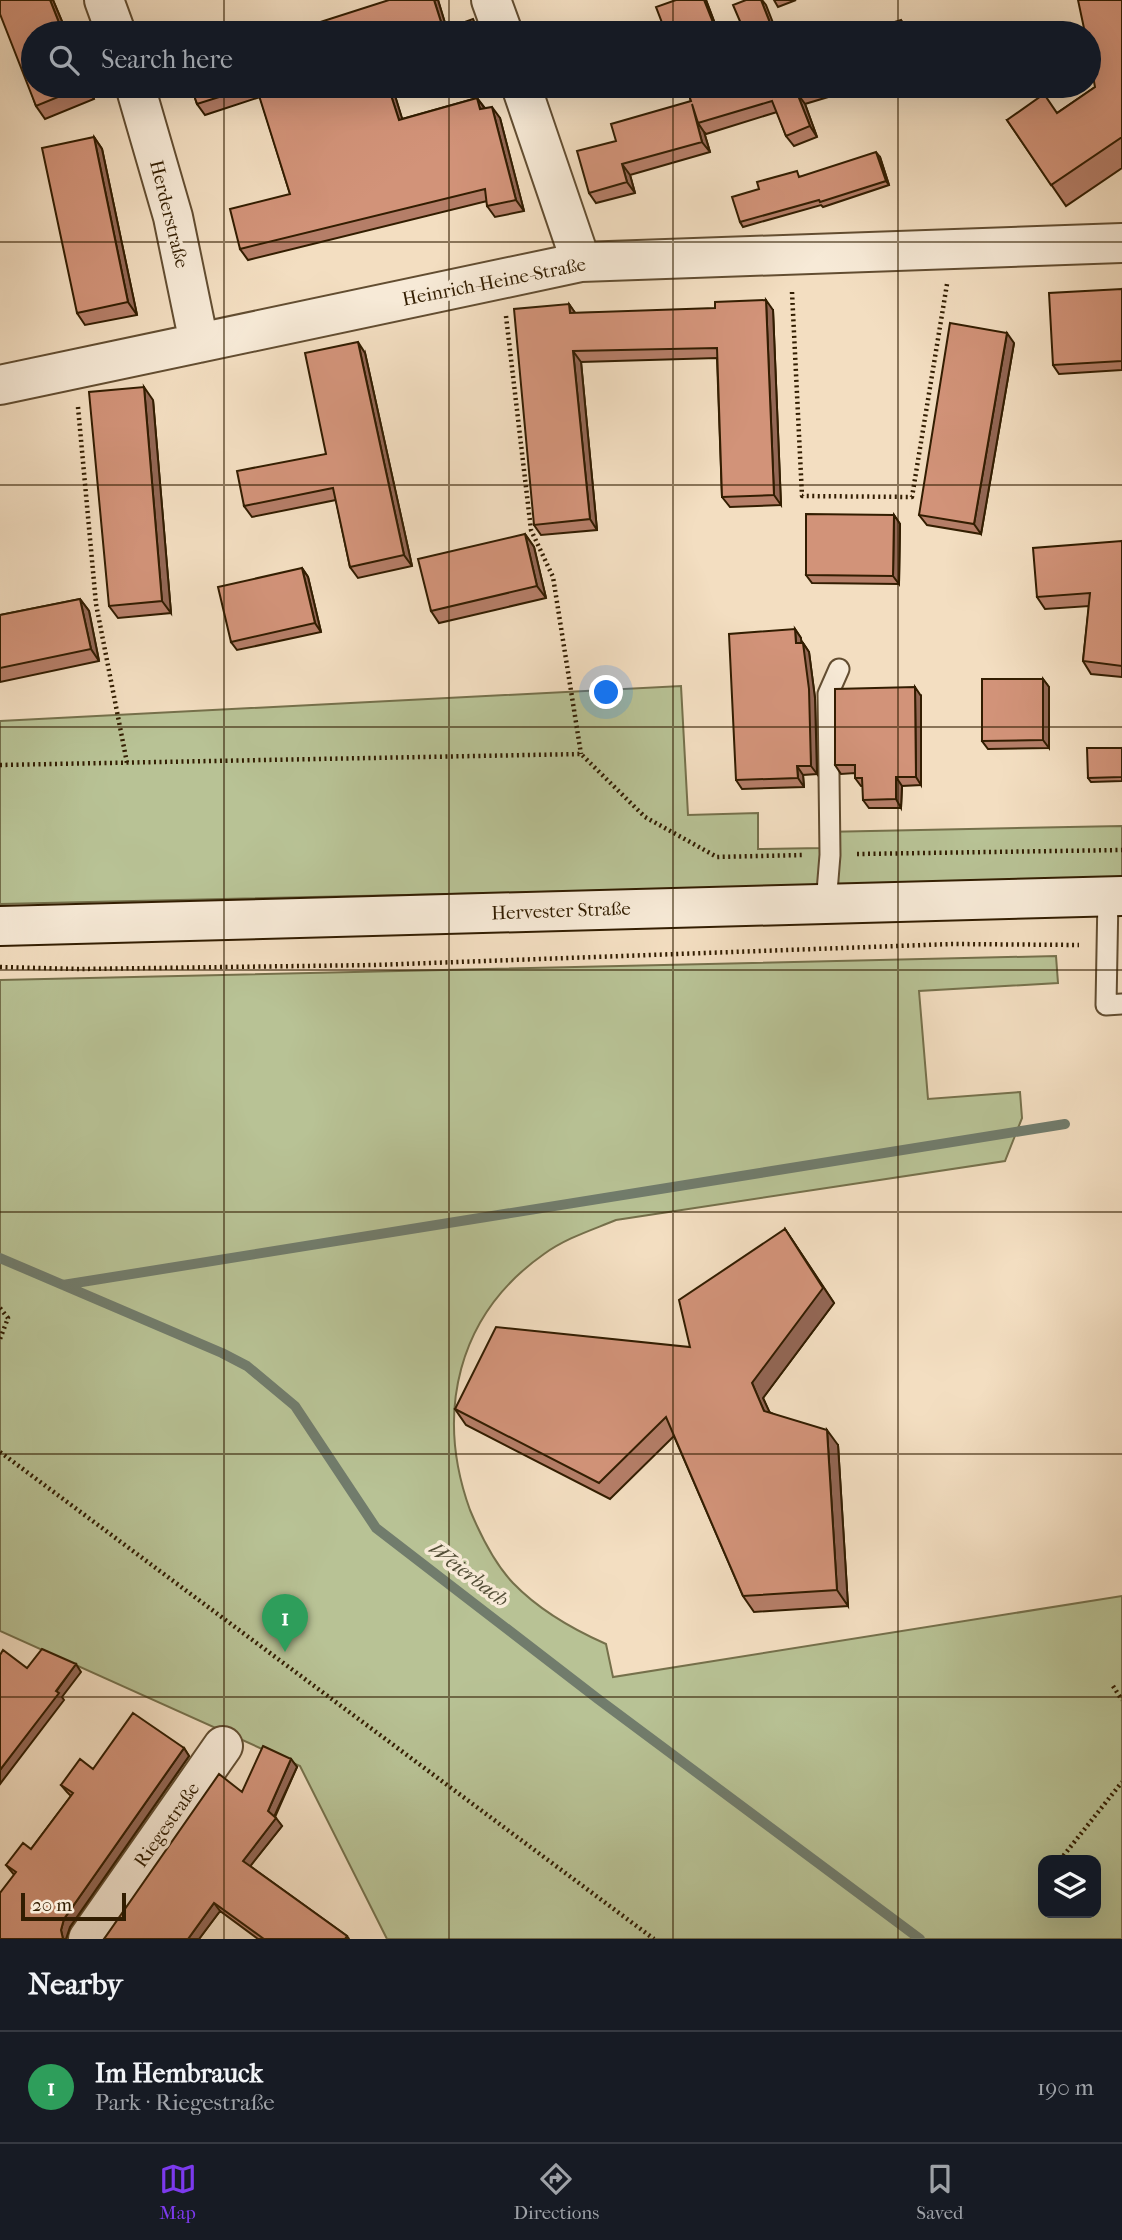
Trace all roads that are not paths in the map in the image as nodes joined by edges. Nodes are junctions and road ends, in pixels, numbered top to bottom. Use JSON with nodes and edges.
{"nodes":[{"id":1,"x":104,"y":0,"type":"edge"},
{"id":2,"x":491,"y":0,"type":"edge"},
{"id":3,"x":112,"y":21,"type":"edge"},
{"id":4,"x":499,"y":21,"type":"edge"},
{"id":5,"x":138,"y":98,"type":"edge"},
{"id":6,"x":526,"y":98,"type":"edge"},
{"id":7,"x":1122,"y":243,"type":"edge"},
{"id":8,"x":581,"y":262,"type":"junction"},
{"id":9,"x":199,"y":343,"type":"junction"},
{"id":10,"x":0,"y":386,"type":"edge"},
{"id":11,"x":839,"y":669,"type":"dead end"},
{"id":12,"x":1115,"y":896,"type":"edge"},
{"id":13,"x":826,"y":904,"type":"junction"},
{"id":14,"x":0,"y":926,"type":"edge"},
{"id":15,"x":1122,"y":1004,"type":"edge"},
{"id":16,"x":223,"y":1745,"type":"dead end"},
{"id":17,"x":88,"y":1939,"type":"edge"}],
"edges":[{"from":1,"to":3,"type":"street"},
{"from":2,"to":4,"type":"street"},
{"from":5,"to":9,"type":"street","name":"Herderstraße"},
{"from":6,"to":8,"type":"street"},
{"from":7,"to":8,"type":"street","name":"Heinrich-Heine-Straße"},
{"from":8,"to":9,"type":"street","name":"Heinrich-Heine-Straße"},
{"from":9,"to":10,"type":"street","name":"Heinrich-Heine-Straße"},
{"from":11,"to":13,"type":"lane"},
{"from":12,"to":13,"type":"street","name":"Hervester Straße"},
{"from":12,"to":15,"type":"lane"},
{"from":13,"to":14,"type":"street","name":"Hervester Straße"},
{"from":16,"to":17,"type":"street","name":"Riegestraße"}]}
